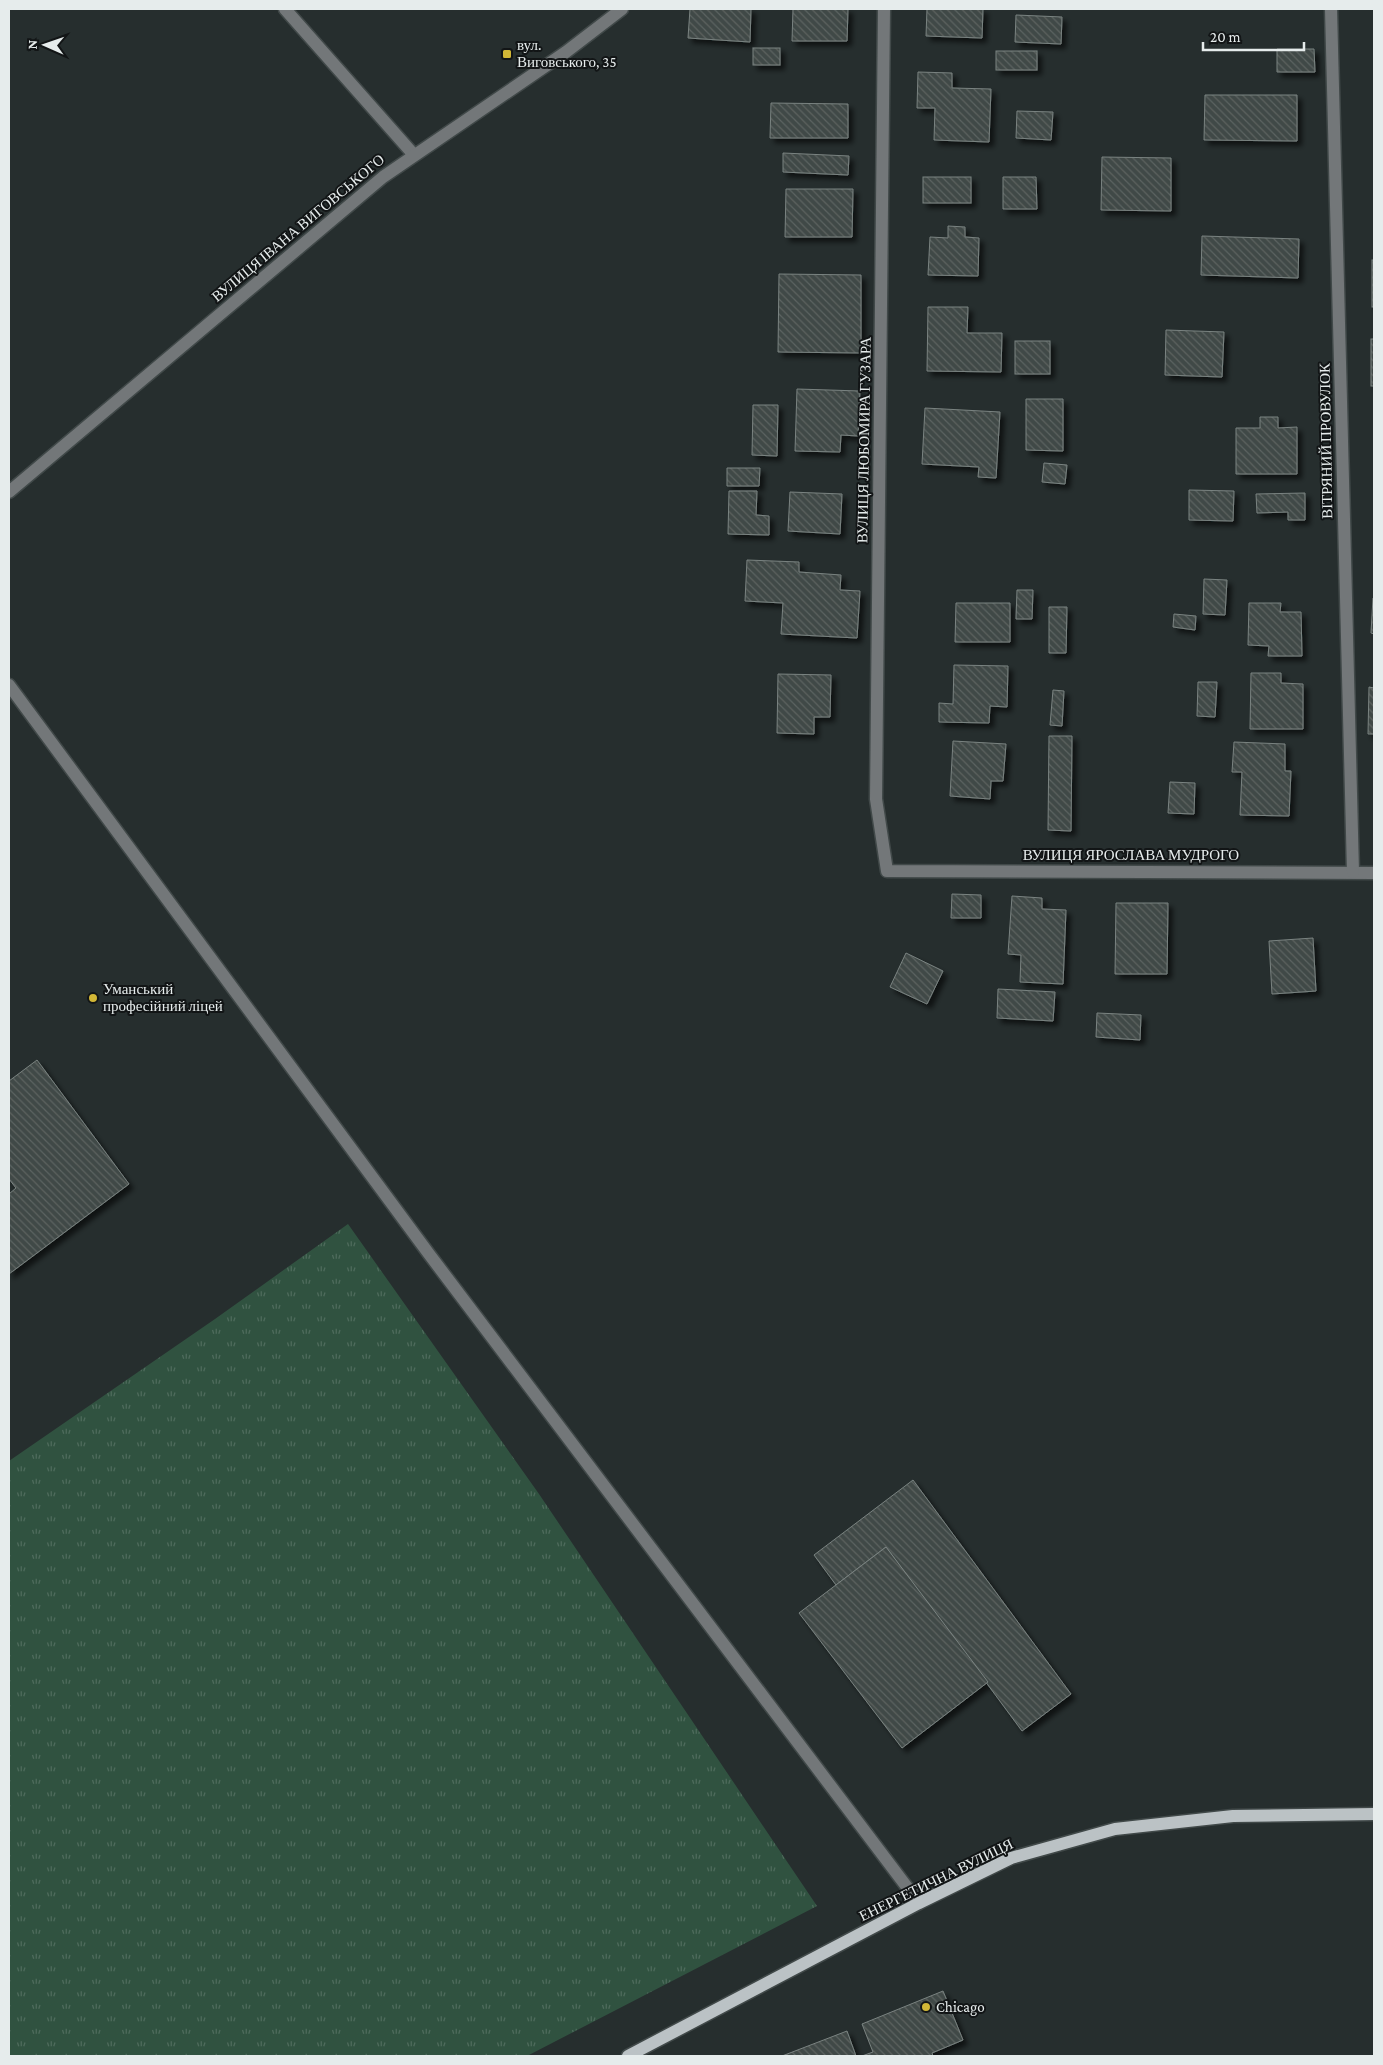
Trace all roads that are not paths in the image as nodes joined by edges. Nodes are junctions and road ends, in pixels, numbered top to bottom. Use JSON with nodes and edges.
{"nodes":[{"id":1,"x":286,"y":9,"type":"edge"},
{"id":2,"x":622,"y":9,"type":"edge"},
{"id":3,"x":884,"y":9,"type":"edge"},
{"id":4,"x":1331,"y":9,"type":"edge"},
{"id":5,"x":414,"y":155,"type":"junction"},
{"id":6,"x":9,"y":492,"type":"edge"},
{"id":7,"x":9,"y":685,"type":"edge"},
{"id":8,"x":887,"y":871,"type":"joint"},
{"id":9,"x":1353,"y":872,"type":"junction"},
{"id":10,"x":1374,"y":873,"type":"edge"},
{"id":11,"x":1374,"y":1814,"type":"edge"},
{"id":12,"x":919,"y":1903,"type":"junction"},
{"id":13,"x":628,"y":2056,"type":"edge"}],
"edges":[{"from":1,"to":5,"type":"street"},
{"from":2,"to":5,"type":"street","name":"ВУЛИЦЯ ІВАНА ВИГОВСЬКОГО"},
{"from":3,"to":8,"type":"street","name":"ВУЛИЦЯ ЛЮБОМИРА ГУЗАРА"},
{"from":4,"to":9,"type":"street","name":"ВІТРЯНИЙ ПРОВУЛОК"},
{"from":5,"to":6,"type":"street","name":"ВУЛИЦЯ ІВАНА ВИГОВСЬКОГО"},
{"from":7,"to":12,"type":"street"},
{"from":8,"to":9,"type":"street","name":"ВУЛИЦЯ ЯРОСЛАВА МУДРОГО"},
{"from":9,"to":10,"type":"street","name":"ВУЛИЦЯ ЯРОСЛАВА МУДРОГО"},
{"from":11,"to":12,"type":"main road","name":"ЕНЕРГЕТИЧНА ВУЛИЦЯ"},
{"from":12,"to":13,"type":"main road","name":"ЕНЕРГЕТИЧНА ВУЛИЦЯ"}]}
